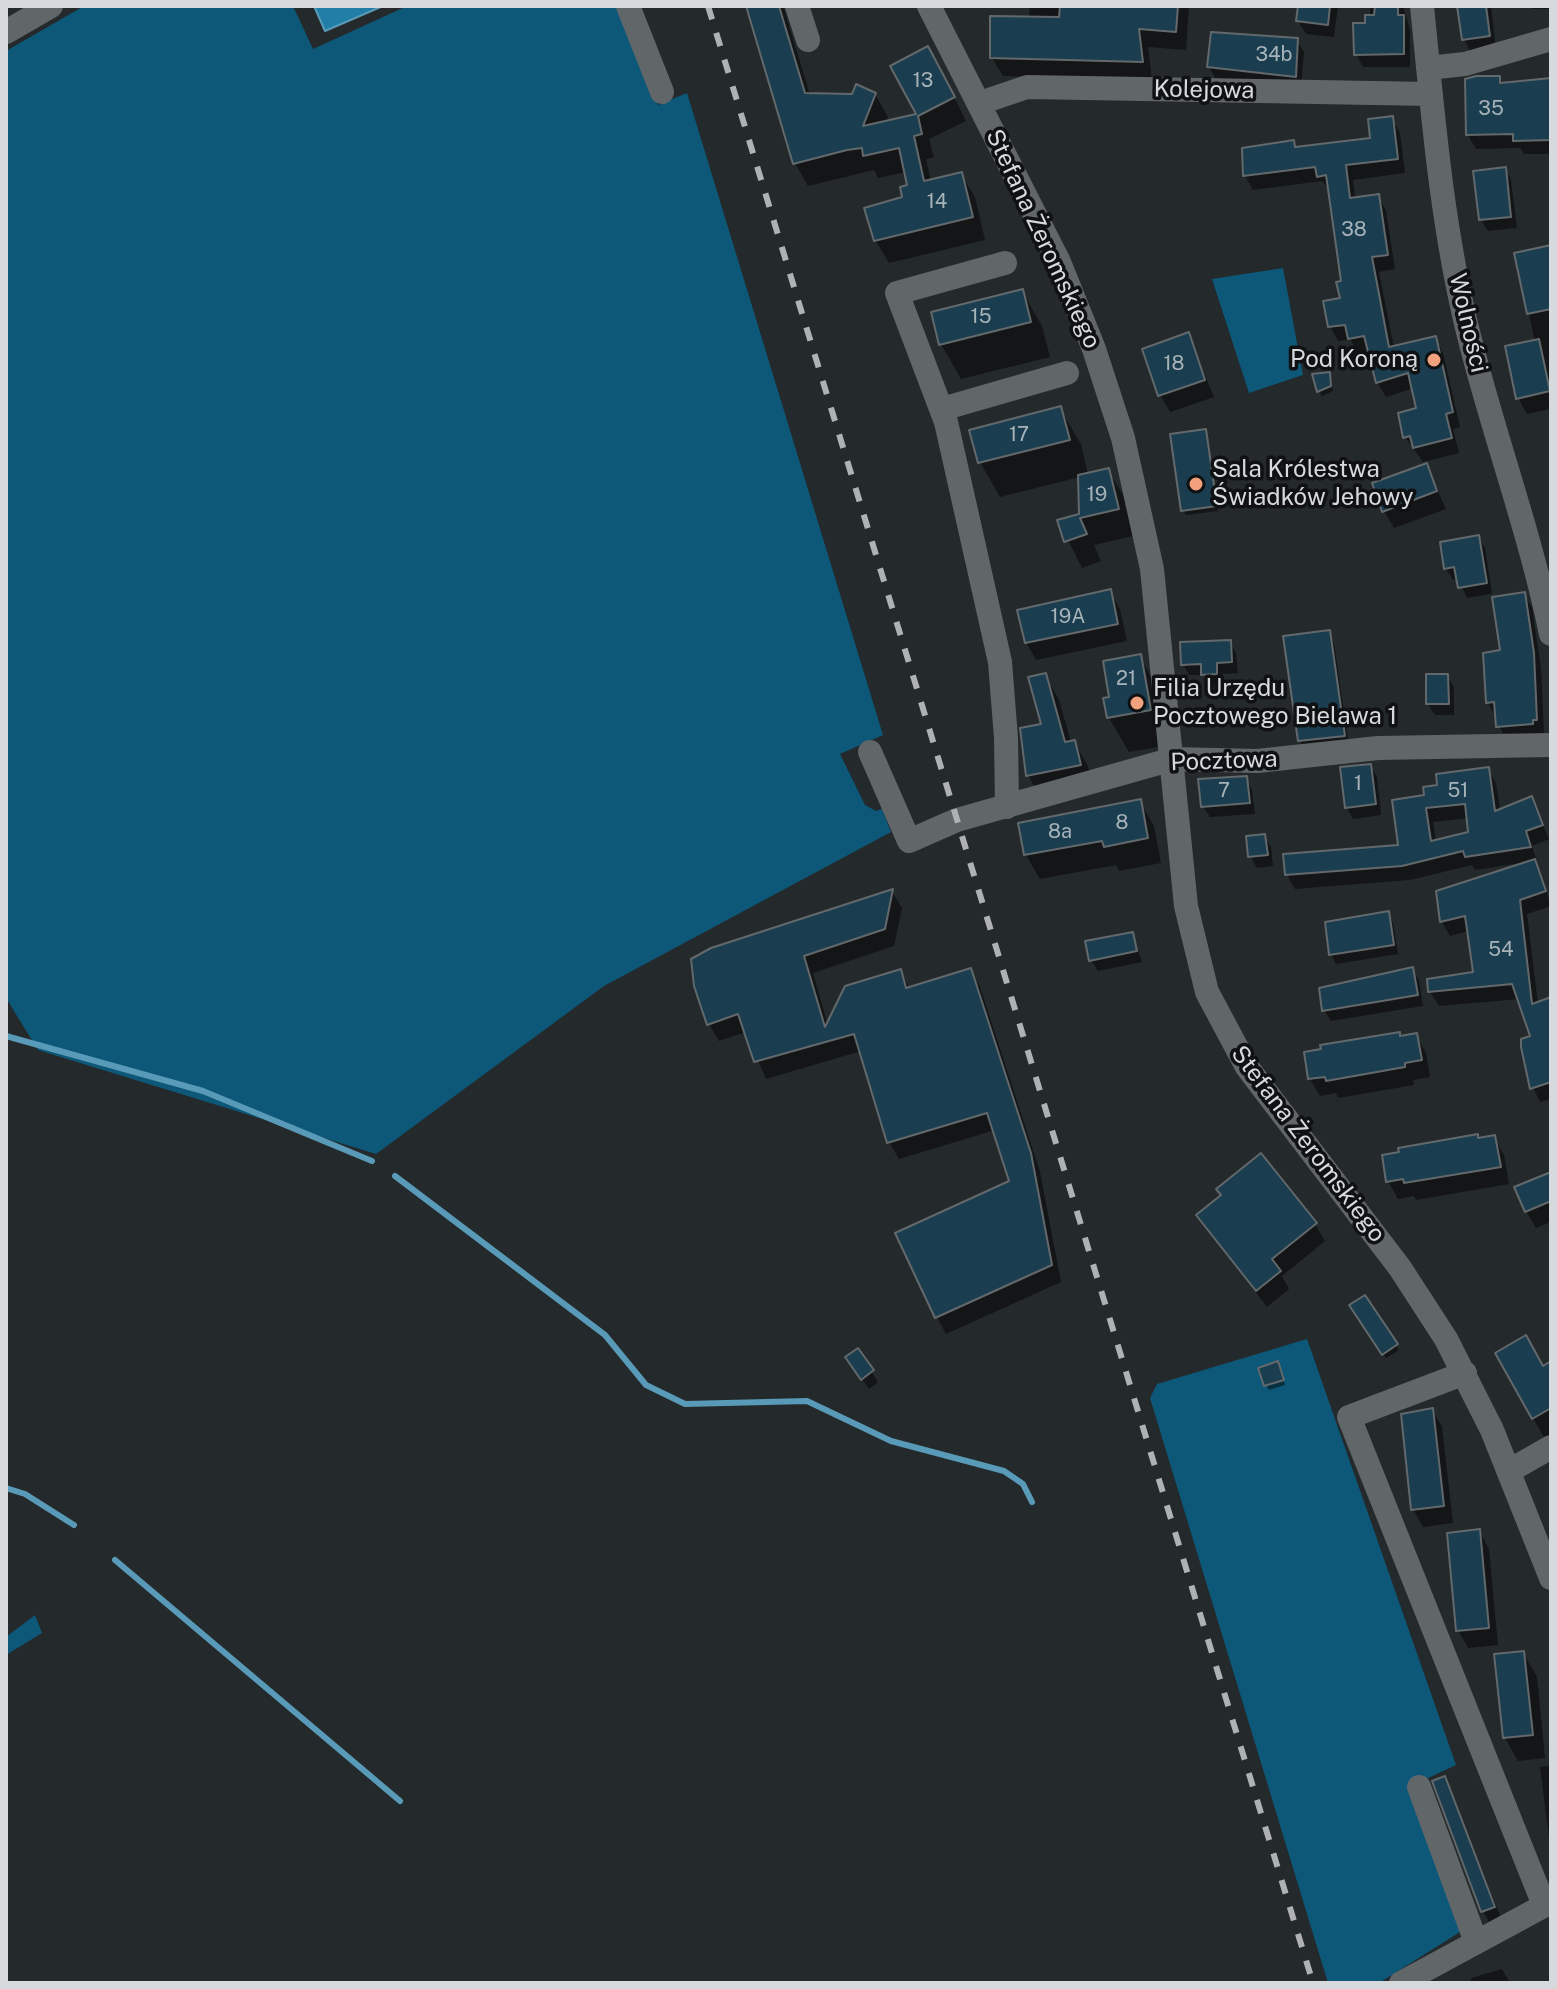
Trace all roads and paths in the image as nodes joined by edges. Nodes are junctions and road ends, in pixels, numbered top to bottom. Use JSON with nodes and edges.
{"nodes":[{"id":1,"x":51,"y":6,"type":"edge"},
{"id":2,"x":628,"y":6,"type":"edge"},
{"id":3,"x":797,"y":6,"type":"edge"},
{"id":4,"x":929,"y":6,"type":"edge"},
{"id":5,"x":1422,"y":6,"type":"edge"},
{"id":6,"x":6,"y":32,"type":"edge"},
{"id":7,"x":1551,"y":39,"type":"edge"},
{"id":8,"x":808,"y":40,"type":"dead end"},
{"id":9,"x":1428,"y":68,"type":"junction"},
{"id":10,"x":662,"y":92,"type":"dead end"},
{"id":11,"x":1431,"y":94,"type":"junction"},
{"id":12,"x":980,"y":103,"type":"junction"},
{"id":13,"x":1005,"y":263,"type":"dead end"},
{"id":14,"x":1067,"y":373,"type":"dead end"},
{"id":15,"x":942,"y":409,"type":"junction"},
{"id":16,"x":1551,"y":633,"type":"edge"},
{"id":17,"x":1551,"y":745,"type":"edge"},
{"id":18,"x":870,"y":752,"type":"dead end"},
{"id":19,"x":1173,"y":759,"type":"junction"},
{"id":20,"x":1007,"y":807,"type":"junction"},
{"id":21,"x":1465,"y":1373,"type":"junction"},
{"id":22,"x":1551,"y":1447,"type":"edge"},
{"id":23,"x":1509,"y":1471,"type":"junction"},
{"id":24,"x":1551,"y":1578,"type":"edge"},
{"id":25,"x":1419,"y":1787,"type":"dead end"},
{"id":26,"x":1548,"y":1904,"type":"edge"},
{"id":27,"x":1476,"y":1942,"type":"junction"},
{"id":28,"x":1441,"y":1973,"type":"edge"},
{"id":29,"x":1401,"y":1983,"type":"edge"}],
"edges":[{"from":1,"to":6,"type":"street"},
{"from":2,"to":10,"type":"street"},
{"from":3,"to":8,"type":"street"},
{"from":4,"to":12,"type":"street","name":"Stefana Żeromskiego"},
{"from":5,"to":9,"type":"street","name":"Wolności"},
{"from":7,"to":9,"type":"street"},
{"from":9,"to":11,"type":"street","name":"Wolności"},
{"from":11,"to":12,"type":"street","name":"Kolejowa"},
{"from":11,"to":16,"type":"street","name":"Wolności"},
{"from":12,"to":19,"type":"street","name":"Stefana Żeromskiego"},
{"from":13,"to":15,"type":"street"},
{"from":14,"to":15,"type":"street"},
{"from":15,"to":20,"type":"street"},
{"from":17,"to":19,"type":"street","name":"Pocztowa"},
{"from":18,"to":20,"type":"street","name":"Pocztowa"},
{"from":19,"to":20,"type":"street","name":"Pocztowa"},
{"from":19,"to":21,"type":"street","name":"Stefana Żeromskiego"},
{"from":21,"to":23,"type":"street","name":"Stefana Żeromskiego"},
{"from":21,"to":26,"type":"street"},
{"from":22,"to":23,"type":"street"},
{"from":23,"to":24,"type":"street","name":"Stefana Żeromskiego"},
{"from":25,"to":27,"type":"street"},
{"from":26,"to":27,"type":"street"},
{"from":27,"to":28,"type":"street"},
{"from":28,"to":29,"type":"street"}]}
